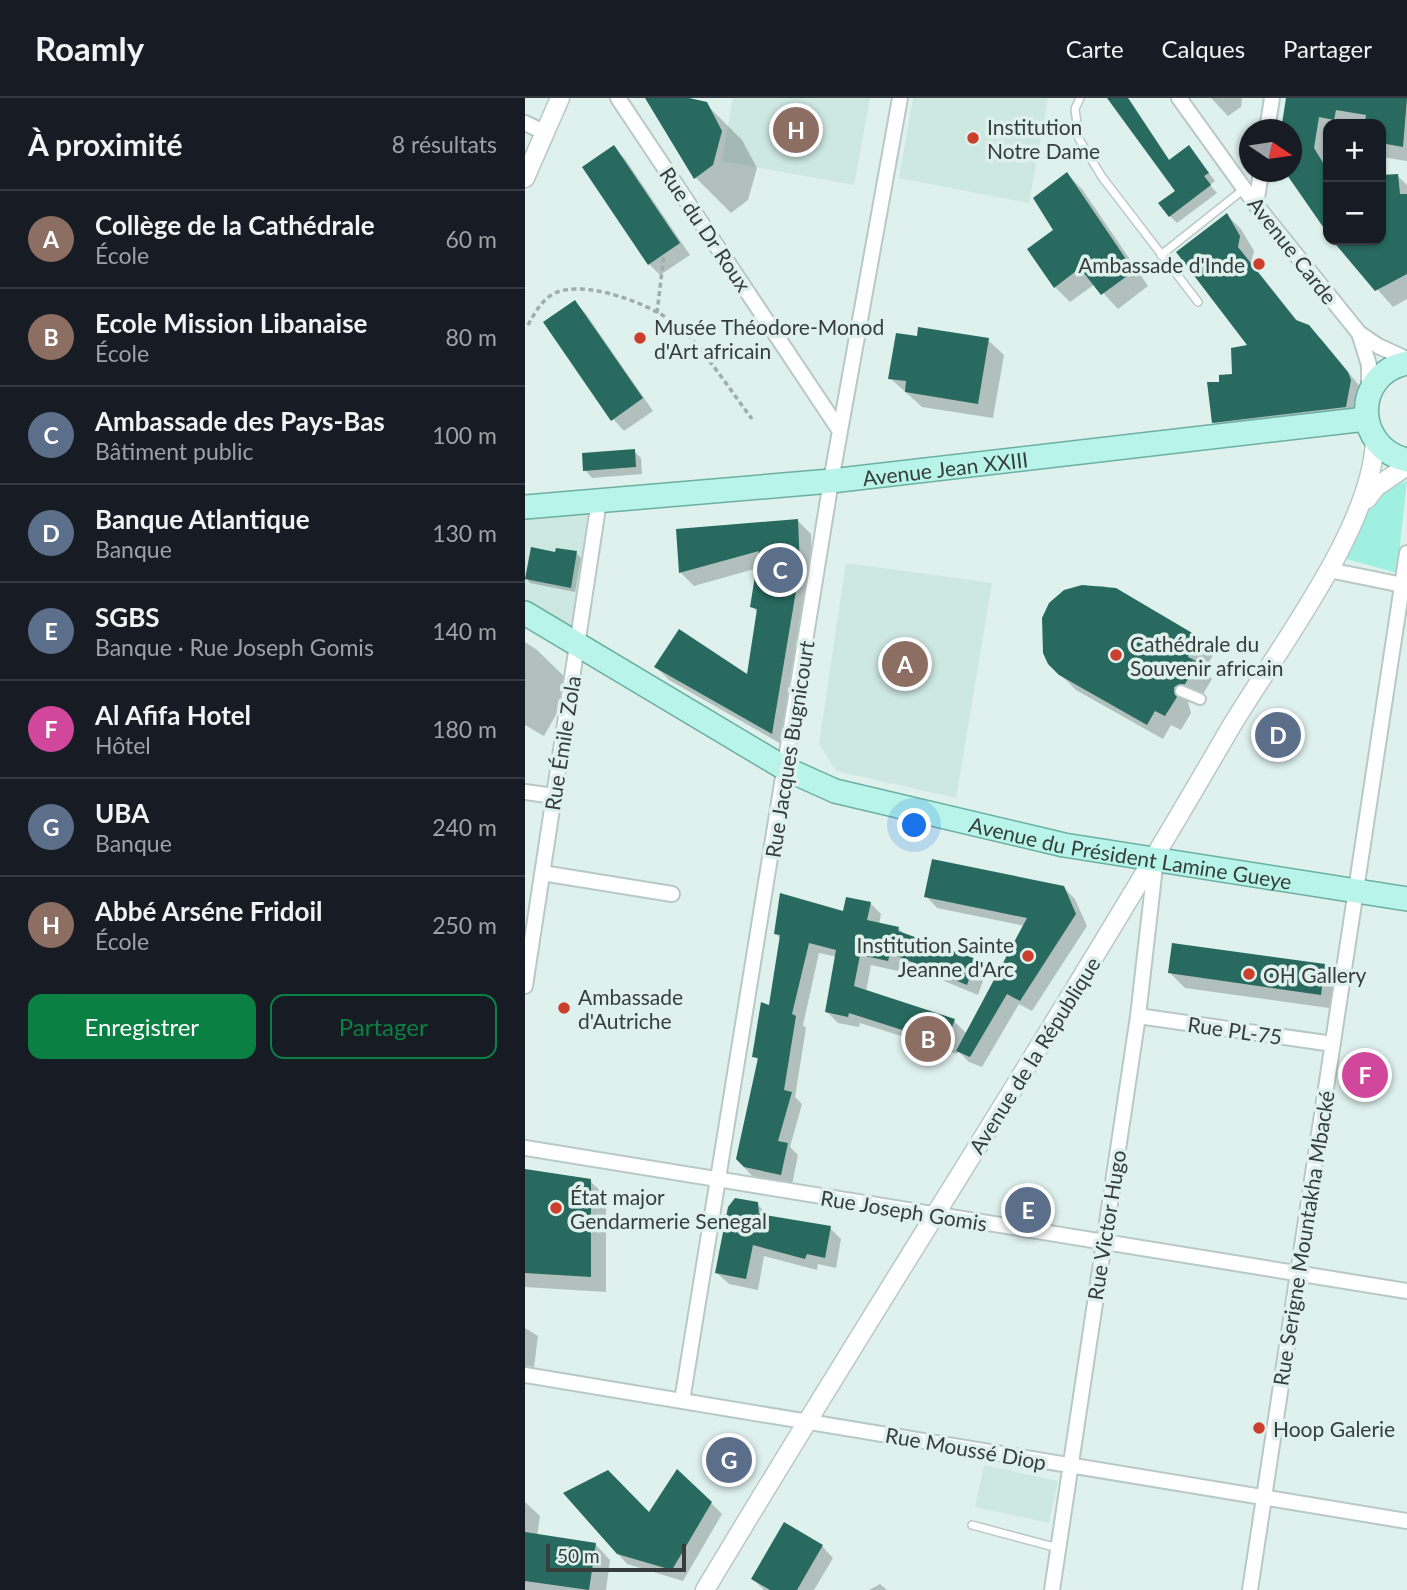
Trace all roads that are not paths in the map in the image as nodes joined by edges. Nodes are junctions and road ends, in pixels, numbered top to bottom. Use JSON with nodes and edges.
{"nodes":[{"id":1,"x":560,"y":98,"type":"edge"},
{"id":2,"x":618,"y":98,"type":"edge"},
{"id":3,"x":900,"y":98,"type":"edge"},
{"id":4,"x":1080,"y":98,"type":"edge"},
{"id":5,"x":1179,"y":98,"type":"edge"},
{"id":6,"x":1272,"y":98,"type":"edge"},
{"id":7,"x":1269,"y":119,"type":"edge"},
{"id":8,"x":525,"y":123,"type":"edge"},
{"id":9,"x":544,"y":132,"type":"junction"},
{"id":10,"x":525,"y":178,"type":"edge"},
{"id":11,"x":1259,"y":182,"type":"edge"},
{"id":12,"x":1245,"y":188,"type":"junction"},
{"id":13,"x":1256,"y":205,"type":"junction"},
{"id":14,"x":1161,"y":255,"type":"junction"},
{"id":15,"x":1198,"y":302,"type":"dead end"},
{"id":16,"x":1359,"y":333,"type":"junction"},
{"id":17,"x":1407,"y":361,"type":"edge"},
{"id":18,"x":1369,"y":393,"type":"junction"},
{"id":19,"x":1366,"y":419,"type":"junction"},
{"id":20,"x":840,"y":431,"type":"junction"},
{"id":21,"x":1375,"y":441,"type":"junction"},
{"id":22,"x":1407,"y":460,"type":"edge"},
{"id":23,"x":1407,"y":466,"type":"edge"},
{"id":24,"x":831,"y":481,"type":"junction"},
{"id":25,"x":599,"y":501,"type":"junction"},
{"id":26,"x":525,"y":507,"type":"edge"},
{"id":27,"x":1354,"y":516,"type":"junction"},
{"id":28,"x":1407,"y":553,"type":"edge"},
{"id":29,"x":1329,"y":570,"type":"junction"},
{"id":30,"x":1405,"y":586,"type":"edge"},
{"id":31,"x":525,"y":613,"type":"edge"},
{"id":32,"x":577,"y":643,"type":"junction"},
{"id":33,"x":1181,"y":691,"type":"dead end"},
{"id":34,"x":1200,"y":699,"type":"dead end"},
{"id":35,"x":786,"y":769,"type":"junction"},
{"id":36,"x":525,"y":792,"type":"edge"},
{"id":37,"x":554,"y":796,"type":"junction"},
{"id":38,"x":1156,"y":858,"type":"junction"},
{"id":39,"x":542,"y":873,"type":"junction"},
{"id":40,"x":1356,"y":892,"type":"junction"},
{"id":41,"x":672,"y":894,"type":"dead end"},
{"id":42,"x":1407,"y":899,"type":"edge"},
{"id":43,"x":525,"y":986,"type":"edge"},
{"id":44,"x":1138,"y":1016,"type":"junction"},
{"id":45,"x":1333,"y":1044,"type":"junction"},
{"id":46,"x":525,"y":1147,"type":"edge"},
{"id":47,"x":720,"y":1179,"type":"junction"},
{"id":48,"x":934,"y":1216,"type":"junction"},
{"id":49,"x":1104,"y":1241,"type":"junction"},
{"id":50,"x":1298,"y":1273,"type":"junction"},
{"id":51,"x":1407,"y":1291,"type":"edge"},
{"id":52,"x":525,"y":1375,"type":"edge"},
{"id":53,"x":683,"y":1401,"type":"junction"},
{"id":54,"x":806,"y":1421,"type":"junction"},
{"id":55,"x":1070,"y":1466,"type":"junction"},
{"id":56,"x":1264,"y":1498,"type":"junction"},
{"id":57,"x":1407,"y":1521,"type":"edge"},
{"id":58,"x":972,"y":1525,"type":"dead end"},
{"id":59,"x":1058,"y":1548,"type":"junction"},
{"id":60,"x":705,"y":1590,"type":"edge"},
{"id":61,"x":1052,"y":1590,"type":"edge"},
{"id":62,"x":1250,"y":1590,"type":"edge"}],
"edges":[{"from":1,"to":9,"type":"street"},
{"from":2,"to":20,"type":"street","name":"Rue du Dr Roux"},
{"from":3,"to":20,"type":"street","name":"Rue Jacques Bugnicourt"},
{"from":4,"to":14,"type":"lane"},
{"from":5,"to":12,"type":"street","name":"Avenue Carde"},
{"from":6,"to":7,"type":"street"},
{"from":8,"to":9,"type":"street"},
{"from":9,"to":10,"type":"street"},
{"from":11,"to":13,"type":"street"},
{"from":12,"to":13,"type":"street","name":"Avenue Carde"},
{"from":12,"to":14,"type":"lane"},
{"from":13,"to":16,"type":"street","name":"Avenue Carde"},
{"from":14,"to":15,"type":"lane"},
{"from":16,"to":17,"type":"street","name":"Avenue Carde"},
{"from":16,"to":18,"type":"street","name":"Avenue Carde"},
{"from":17,"to":18,"type":"main road"},
{"from":18,"to":19,"type":"main road"},
{"from":19,"to":21,"type":"main road"},
{"from":19,"to":24,"type":"main road","name":"Avenue Jean XXIII"},
{"from":20,"to":24,"type":"street","name":"Rue Jacques Bugnicourt"},
{"from":21,"to":22,"type":"main road"},
{"from":21,"to":27,"type":"street","name":"Avenue de la République"},
{"from":23,"to":27,"type":"street","name":"Avenue de la République"},
{"from":24,"to":25,"type":"main road","name":"Avenue Jean XXIII"},
{"from":24,"to":35,"type":"street","name":"Rue Jacques Bugnicourt"},
{"from":25,"to":26,"type":"main road","name":"Avenue Jean XXIII"},
{"from":25,"to":32,"type":"street","name":"Rue Émile Zola"},
{"from":27,"to":29,"type":"street","name":"Avenue de la République"},
{"from":28,"to":30,"type":"street","name":"Rue Serigne Mountakha Mbacké"},
{"from":29,"to":30,"type":"street"},
{"from":29,"to":38,"type":"street","name":"Avenue de la République"},
{"from":30,"to":40,"type":"street","name":"Rue Serigne Mountakha Mbacké"},
{"from":31,"to":32,"type":"main road","name":"Avenue du Président Lamine Gueye"},
{"from":32,"to":35,"type":"main road","name":"Avenue du Président Lamine Gueye"},
{"from":32,"to":37,"type":"street","name":"Rue Émile Zola"},
{"from":33,"to":34,"type":"street"},
{"from":35,"to":38,"type":"main road","name":"Avenue du Président Lamine Gueye"},
{"from":35,"to":47,"type":"street","name":"Rue Jacques Bugnicourt"},
{"from":36,"to":37,"type":"street"},
{"from":37,"to":39,"type":"street","name":"Rue Émile Zola"},
{"from":38,"to":40,"type":"main road","name":"Avenue du Président Lamine Gueye"},
{"from":38,"to":44,"type":"street","name":"Rue Victor Hugo"},
{"from":38,"to":48,"type":"street","name":"Avenue de la République"},
{"from":39,"to":41,"type":"street"},
{"from":39,"to":43,"type":"street","name":"Rue Émile Zola"},
{"from":40,"to":42,"type":"main road","name":"Avenue du Président Lamine Gueye"},
{"from":40,"to":45,"type":"street","name":"Rue Serigne Mountakha Mbacké"},
{"from":44,"to":45,"type":"street","name":"Rue PL-75"},
{"from":44,"to":49,"type":"street","name":"Rue Victor Hugo"},
{"from":45,"to":50,"type":"street","name":"Rue Serigne Mountakha Mbacké"},
{"from":46,"to":47,"type":"street","name":"Rue Joseph Gomis"},
{"from":47,"to":48,"type":"street","name":"Rue Joseph Gomis"},
{"from":47,"to":53,"type":"street","name":"Rue Jacques Bugnicourt"},
{"from":48,"to":49,"type":"street","name":"Rue Joseph Gomis"},
{"from":48,"to":54,"type":"street","name":"Avenue de la République"},
{"from":49,"to":50,"type":"street","name":"Rue Joseph Gomis"},
{"from":49,"to":55,"type":"street","name":"Rue Victor Hugo"},
{"from":50,"to":51,"type":"street","name":"Rue Joseph Gomis"},
{"from":50,"to":56,"type":"street","name":"Rue Serigne Mountakha Mbacké"},
{"from":52,"to":53,"type":"street","name":"Rue Moussé Diop"},
{"from":53,"to":54,"type":"street","name":"Rue Moussé Diop"},
{"from":54,"to":55,"type":"street","name":"Rue Moussé Diop"},
{"from":54,"to":60,"type":"street","name":"Avenue de la République"},
{"from":55,"to":56,"type":"street","name":"Rue Moussé Diop"},
{"from":55,"to":59,"type":"street","name":"Rue Victor Hugo"},
{"from":56,"to":57,"type":"street","name":"Rue Moussé Diop"},
{"from":56,"to":62,"type":"street","name":"Rue Serigne Mountakha Mbacké"},
{"from":58,"to":59,"type":"lane"},
{"from":59,"to":61,"type":"street","name":"Rue Victor Hugo"}]}
